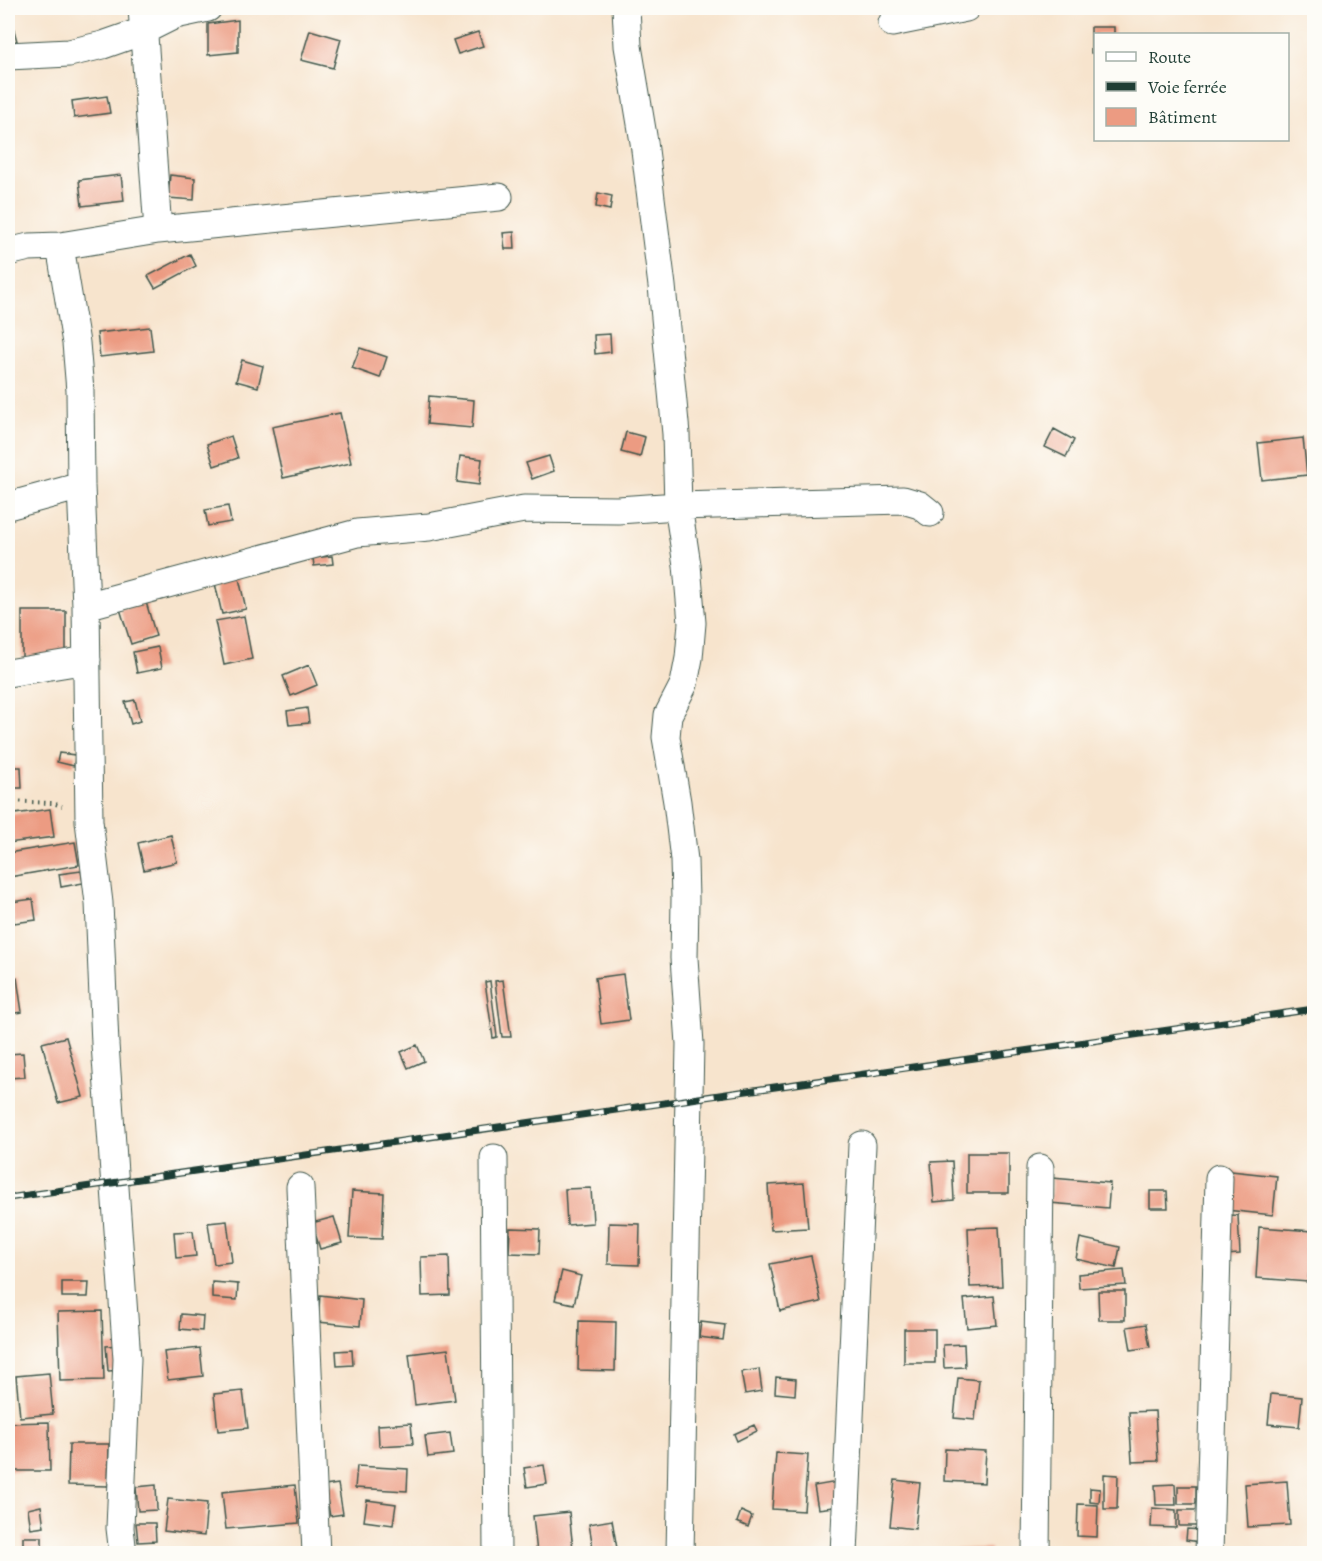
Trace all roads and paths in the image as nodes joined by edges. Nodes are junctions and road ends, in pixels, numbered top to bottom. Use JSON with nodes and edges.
{"nodes":[{"id":1,"x":208,"y":8,"type":"edge"},
{"id":2,"x":626,"y":8,"type":"edge"},
{"id":3,"x":966,"y":8,"type":"edge"},
{"id":4,"x":143,"y":19,"type":"edge"},
{"id":5,"x":892,"y":23,"type":"dead end"},
{"id":6,"x":8,"y":56,"type":"edge"},
{"id":7,"x":499,"y":197,"type":"dead end"},
{"id":8,"x":158,"y":230,"type":"junction"},
{"id":9,"x":60,"y":246,"type":"junction"},
{"id":10,"x":8,"y":252,"type":"edge"},
{"id":11,"x":81,"y":486,"type":"junction"},
{"id":12,"x":8,"y":506,"type":"edge"},
{"id":13,"x":678,"y":506,"type":"junction"},
{"id":14,"x":930,"y":513,"type":"dead end"},
{"id":15,"x":86,"y":606,"type":"junction"},
{"id":16,"x":87,"y":660,"type":"junction"},
{"id":17,"x":8,"y":673,"type":"edge"},
{"id":18,"x":8,"y":801,"type":"edge"},
{"id":19,"x":89,"y":821,"type":"junction"},
{"id":20,"x":862,"y":1145,"type":"dead end"},
{"id":21,"x":494,"y":1158,"type":"dead end"},
{"id":22,"x":1040,"y":1168,"type":"dead end"},
{"id":23,"x":1219,"y":1178,"type":"dead end"},
{"id":24,"x":300,"y":1187,"type":"dead end"},
{"id":25,"x":123,"y":1554,"type":"edge"},
{"id":26,"x":316,"y":1554,"type":"edge"},
{"id":27,"x":497,"y":1554,"type":"edge"},
{"id":28,"x":680,"y":1554,"type":"edge"},
{"id":29,"x":844,"y":1554,"type":"edge"},
{"id":30,"x":1036,"y":1554,"type":"edge"},
{"id":31,"x":1209,"y":1554,"type":"edge"}],
"edges":[{"from":1,"to":4,"type":"street"},
{"from":2,"to":13,"type":"street"},
{"from":3,"to":5,"type":"street"},
{"from":4,"to":6,"type":"street"},
{"from":4,"to":8,"type":"street"},
{"from":7,"to":8,"type":"street"},
{"from":8,"to":9,"type":"street"},
{"from":9,"to":10,"type":"street"},
{"from":9,"to":11,"type":"street"},
{"from":11,"to":12,"type":"street"},
{"from":11,"to":15,"type":"street"},
{"from":13,"to":14,"type":"street"},
{"from":13,"to":15,"type":"street"},
{"from":13,"to":28,"type":"street"},
{"from":15,"to":16,"type":"street"},
{"from":16,"to":17,"type":"street"},
{"from":16,"to":19,"type":"street"},
{"from":18,"to":19,"type":"path"},
{"from":19,"to":25,"type":"street"},
{"from":20,"to":29,"type":"street"},
{"from":21,"to":27,"type":"street"},
{"from":22,"to":30,"type":"street"},
{"from":23,"to":31,"type":"street"},
{"from":24,"to":26,"type":"street"}]}
